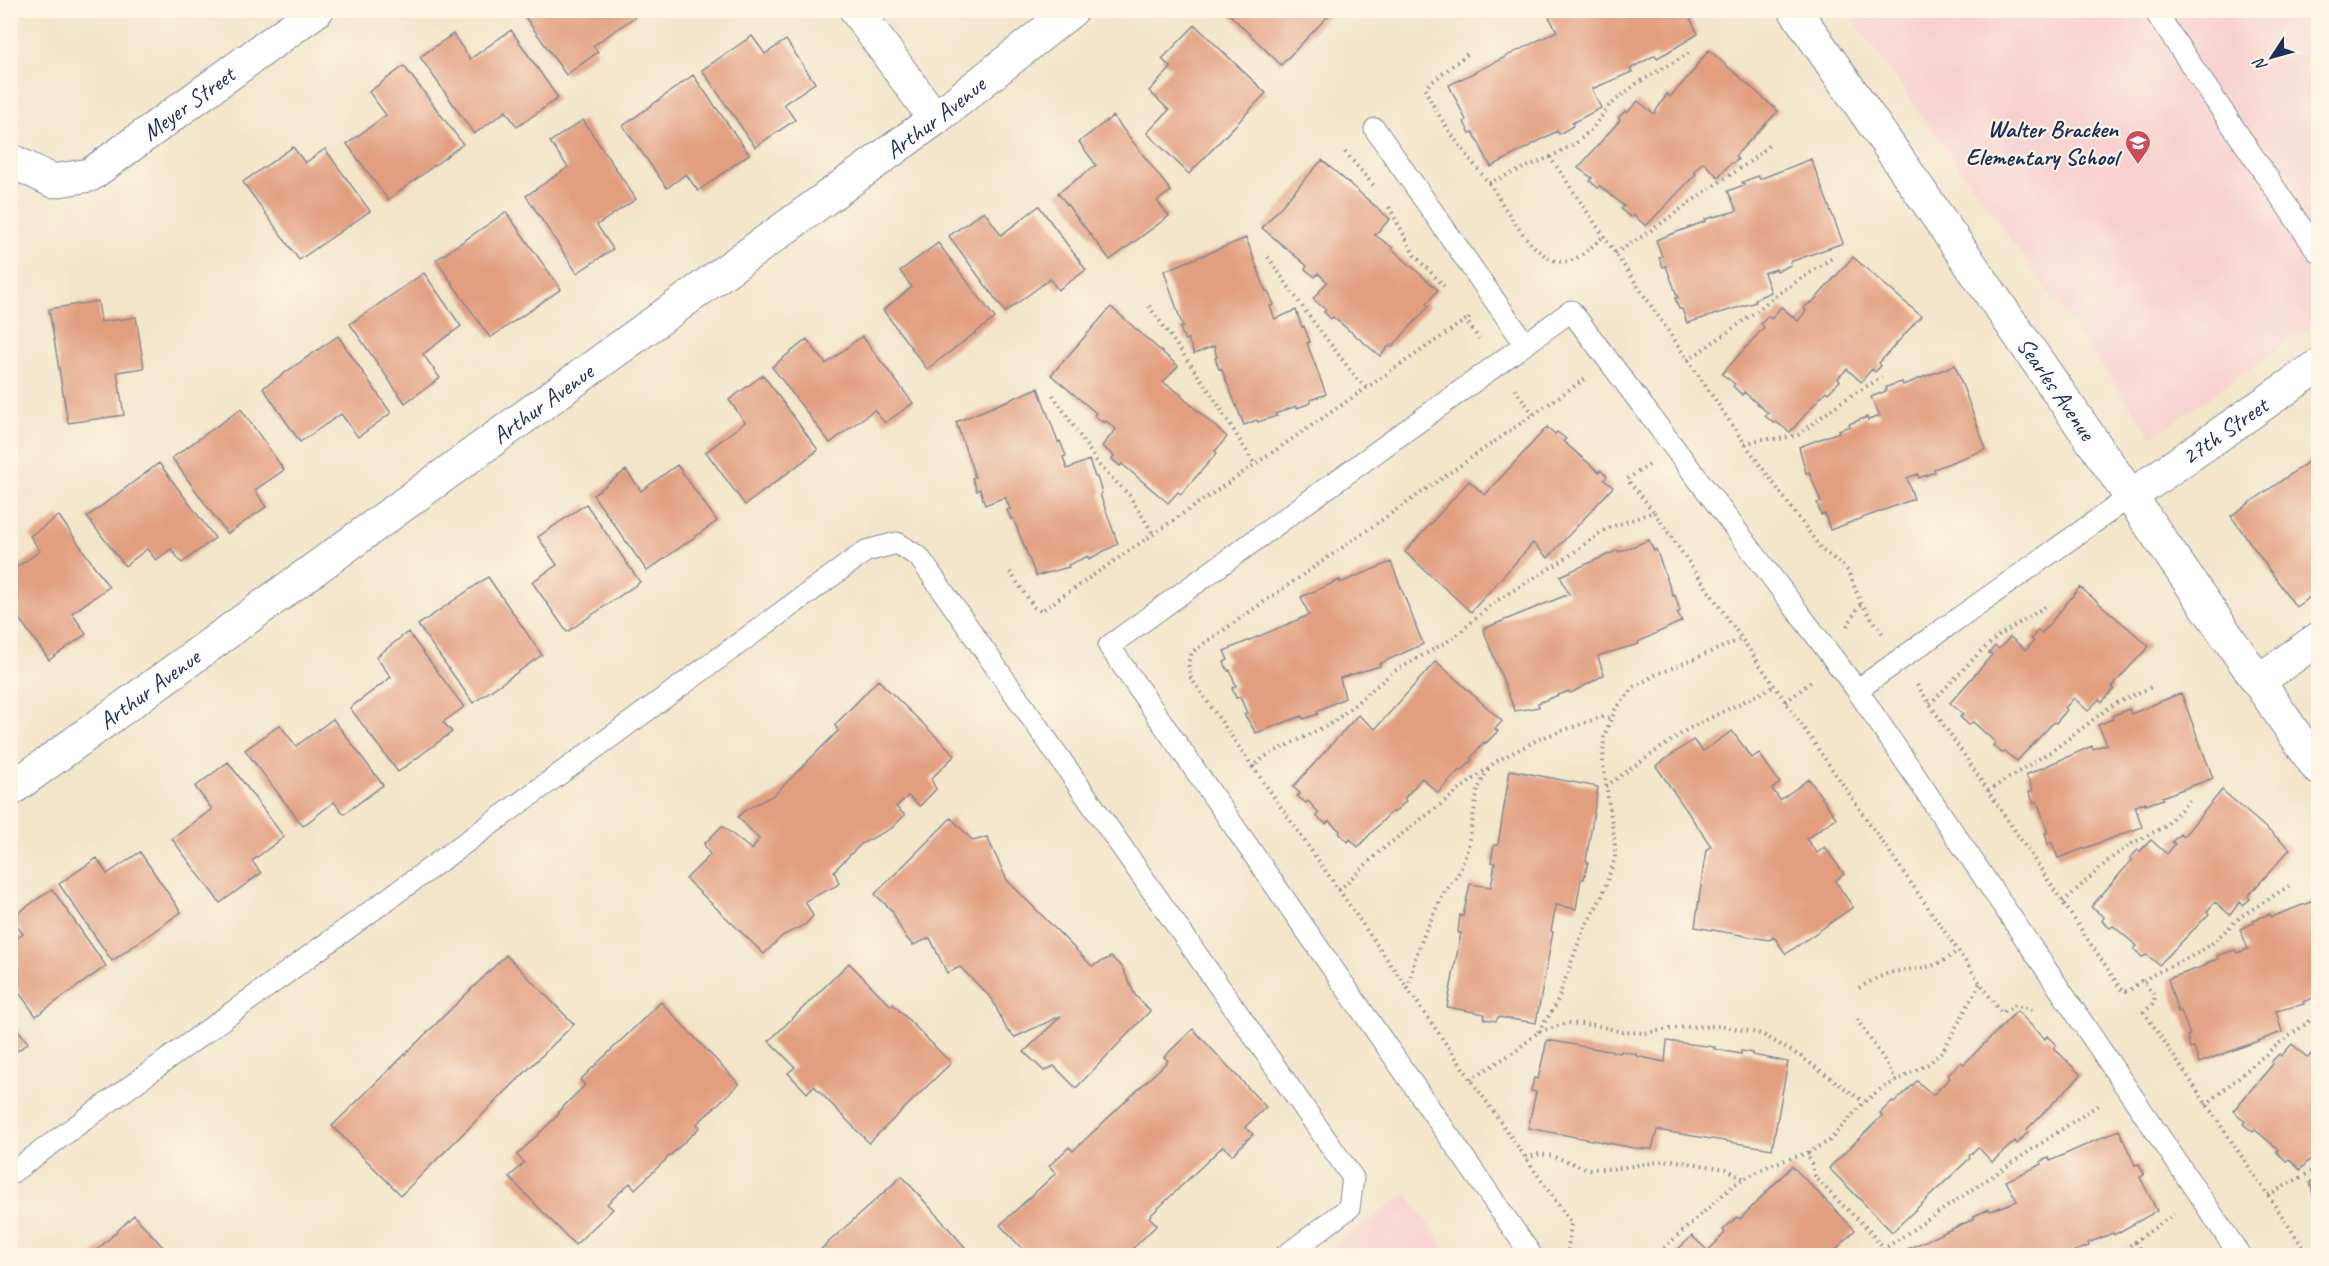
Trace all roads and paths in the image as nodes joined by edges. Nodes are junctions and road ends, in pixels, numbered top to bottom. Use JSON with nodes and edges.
{"nodes":[{"id":1,"x":317,"y":10,"type":"edge"},
{"id":2,"x":856,"y":10,"type":"edge"},
{"id":3,"x":1072,"y":10,"type":"edge"},
{"id":4,"x":1796,"y":10,"type":"edge"},
{"id":5,"x":2154,"y":10,"type":"edge"},
{"id":6,"x":1691,"y":52,"type":"dead end"},
{"id":7,"x":1467,"y":54,"type":"dead end"},
{"id":8,"x":935,"y":119,"type":"junction"},
{"id":9,"x":1375,"y":129,"type":"dead end"},
{"id":10,"x":1770,"y":144,"type":"dead end"},
{"id":11,"x":1345,"y":152,"type":"dead end"},
{"id":12,"x":1550,"y":157,"type":"junction"},
{"id":13,"x":10,"y":160,"type":"edge"},
{"id":14,"x":1490,"y":183,"type":"junction"},
{"id":15,"x":1381,"y":194,"type":"dead end"},
{"id":16,"x":1385,"y":201,"type":"dead end"},
{"id":17,"x":1604,"y":236,"type":"junction"},
{"id":18,"x":2319,"y":252,"type":"edge"},
{"id":19,"x":1615,"y":253,"type":"junction"},
{"id":20,"x":1835,"y":256,"type":"dead end"},
{"id":21,"x":1268,"y":257,"type":"dead end"},
{"id":22,"x":1450,"y":291,"type":"dead end"},
{"id":23,"x":1149,"y":306,"type":"dead end"},
{"id":24,"x":1525,"y":344,"type":"junction"},
{"id":25,"x":1688,"y":360,"type":"junction"},
{"id":26,"x":1499,"y":364,"type":"junction"},
{"id":27,"x":2319,"y":366,"type":"edge"},
{"id":28,"x":1590,"y":375,"type":"dead end"},
{"id":29,"x":1882,"y":377,"type":"dead end"},
{"id":30,"x":1367,"y":388,"type":"junction"},
{"id":31,"x":1053,"y":394,"type":"dead end"},
{"id":32,"x":1745,"y":444,"type":"junction"},
{"id":33,"x":1651,"y":463,"type":"dead end"},
{"id":34,"x":1255,"y":465,"type":"junction"},
{"id":35,"x":2131,"y":496,"type":"junction"},
{"id":36,"x":1654,"y":512,"type":"junction"},
{"id":37,"x":1154,"y":535,"type":"junction"},
{"id":38,"x":1010,"y":572,"type":"dead end"},
{"id":39,"x":2048,"y":605,"type":"dead end"},
{"id":40,"x":1742,"y":639,"type":"junction"},
{"id":41,"x":2319,"y":639,"type":"edge"},
{"id":42,"x":1900,"y":659,"type":"junction"},
{"id":43,"x":2258,"y":681,"type":"junction"},
{"id":44,"x":1775,"y":686,"type":"junction"},
{"id":45,"x":2151,"y":687,"type":"dead end"},
{"id":46,"x":1857,"y":690,"type":"junction"},
{"id":47,"x":1930,"y":704,"type":"junction"},
{"id":48,"x":1612,"y":718,"type":"junction"},
{"id":49,"x":1252,"y":767,"type":"junction"},
{"id":50,"x":1489,"y":767,"type":"junction"},
{"id":51,"x":2319,"y":768,"type":"edge"},
{"id":52,"x":1606,"y":787,"type":"junction"},
{"id":53,"x":10,"y":790,"type":"edge"},
{"id":54,"x":1989,"y":791,"type":"junction"},
{"id":55,"x":2191,"y":799,"type":"dead end"},
{"id":56,"x":2289,"y":886,"type":"dead end"},
{"id":57,"x":1339,"y":890,"type":"junction"},
{"id":58,"x":2063,"y":902,"type":"junction"},
{"id":59,"x":1959,"y":951,"type":"junction"},
{"id":60,"x":1980,"y":982,"type":"junction"},
{"id":61,"x":2144,"y":982,"type":"junction"},
{"id":62,"x":1859,"y":988,"type":"dead end"},
{"id":63,"x":1407,"y":989,"type":"junction"},
{"id":64,"x":2039,"y":1014,"type":"dead end"},
{"id":65,"x":2319,"y":1015,"type":"edge"},
{"id":66,"x":1857,"y":1018,"type":"dead end"},
{"id":67,"x":1538,"y":1032,"type":"junction"},
{"id":68,"x":1471,"y":1079,"type":"junction"},
{"id":69,"x":1895,"y":1081,"type":"junction"},
{"id":70,"x":2095,"y":1094,"type":"dead end"},
{"id":71,"x":1864,"y":1102,"type":"junction"},
{"id":72,"x":2102,"y":1103,"type":"junction"},
{"id":73,"x":2206,"y":1105,"type":"junction"},
{"id":74,"x":2106,"y":1109,"type":"dead end"},
{"id":75,"x":1808,"y":1154,"type":"junction"},
{"id":76,"x":1526,"y":1158,"type":"junction"},
{"id":77,"x":2319,"y":1168,"type":"edge"},
{"id":78,"x":10,"y":1174,"type":"edge"},
{"id":79,"x":1745,"y":1179,"type":"junction"},
{"id":80,"x":2268,"y":1195,"type":"junction"},
{"id":81,"x":2173,"y":1206,"type":"dead end"},
{"id":82,"x":2135,"y":1242,"type":"junction"},
{"id":83,"x":1884,"y":1249,"type":"junction"},
{"id":84,"x":2239,"y":1255,"type":"edge"},
{"id":85,"x":1285,"y":1256,"type":"edge"},
{"id":86,"x":1532,"y":1256,"type":"edge"},
{"id":87,"x":1567,"y":1256,"type":"edge"},
{"id":88,"x":1655,"y":1256,"type":"edge"},
{"id":89,"x":1875,"y":1256,"type":"edge"},
{"id":90,"x":1888,"y":1256,"type":"edge"},
{"id":91,"x":2115,"y":1256,"type":"edge"},
{"id":92,"x":2145,"y":1256,"type":"edge"},
{"id":93,"x":2309,"y":1256,"type":"edge"}],
"edges":[{"from":1,"to":13,"type":"street","name":"Meyer Street"},
{"from":2,"to":8,"type":"street"},
{"from":3,"to":8,"type":"street","name":"Arthur Avenue"},
{"from":4,"to":35,"type":"street","name":"Searles Avenue"},
{"from":5,"to":18,"type":"lane"},
{"from":6,"to":12,"type":"path"},
{"from":7,"to":14,"type":"path"},
{"from":8,"to":53,"type":"street","name":"Arthur Avenue"},
{"from":9,"to":24,"type":"lane"},
{"from":10,"to":19,"type":"path"},
{"from":11,"to":15,"type":"path"},
{"from":12,"to":14,"type":"path"},
{"from":12,"to":17,"type":"path"},
{"from":14,"to":17,"type":"path"},
{"from":16,"to":22,"type":"path"},
{"from":17,"to":19,"type":"path"},
{"from":19,"to":25,"type":"path"},
{"from":20,"to":25,"type":"path"},
{"from":21,"to":30,"type":"path"},
{"from":23,"to":34,"type":"path"},
{"from":24,"to":26,"type":"lane"},
{"from":24,"to":46,"type":"lane"},
{"from":25,"to":32,"type":"path"},
{"from":26,"to":30,"type":"path"},
{"from":26,"to":86,"type":"lane"},
{"from":27,"to":35,"type":"street","name":"27th Street"},
{"from":28,"to":49,"type":"path"},
{"from":29,"to":32,"type":"path"},
{"from":30,"to":34,"type":"path"},
{"from":31,"to":37,"type":"path"},
{"from":32,"to":42,"type":"path"},
{"from":33,"to":36,"type":"path"},
{"from":34,"to":37,"type":"path"},
{"from":35,"to":42,"type":"lane"},
{"from":35,"to":43,"type":"street","name":"Searles Avenue"},
{"from":36,"to":40,"type":"path"},
{"from":36,"to":49,"type":"path"},
{"from":37,"to":38,"type":"path"},
{"from":39,"to":47,"type":"path"},
{"from":40,"to":44,"type":"path"},
{"from":40,"to":48,"type":"path"},
{"from":41,"to":43,"type":"street"},
{"from":42,"to":46,"type":"lane"},
{"from":42,"to":47,"type":"path"},
{"from":43,"to":51,"type":"street","name":"Searles Avenue"},
{"from":44,"to":52,"type":"path"},
{"from":44,"to":59,"type":"path"},
{"from":45,"to":54,"type":"path"},
{"from":46,"to":84,"type":"lane"},
{"from":47,"to":54,"type":"path"},
{"from":48,"to":50,"type":"path"},
{"from":48,"to":52,"type":"path"},
{"from":49,"to":57,"type":"path"},
{"from":50,"to":57,"type":"path"},
{"from":50,"to":63,"type":"path"},
{"from":52,"to":67,"type":"path"},
{"from":54,"to":58,"type":"path"},
{"from":55,"to":58,"type":"path"},
{"from":56,"to":61,"type":"path"},
{"from":57,"to":63,"type":"path"},
{"from":58,"to":61,"type":"path"},
{"from":59,"to":60,"type":"path"},
{"from":59,"to":62,"type":"path"},
{"from":60,"to":64,"type":"path"},
{"from":60,"to":69,"type":"path"},
{"from":61,"to":73,"type":"path"},
{"from":63,"to":68,"type":"path"},
{"from":65,"to":73,"type":"path"},
{"from":66,"to":69,"type":"path"},
{"from":67,"to":68,"type":"path"},
{"from":67,"to":71,"type":"path"},
{"from":68,"to":76,"type":"path"},
{"from":69,"to":71,"type":"path"},
{"from":70,"to":72,"type":"path"},
{"from":71,"to":75,"type":"path"},
{"from":72,"to":74,"type":"path"},
{"from":72,"to":83,"type":"path"},
{"from":73,"to":80,"type":"path"},
{"from":75,"to":79,"type":"path"},
{"from":75,"to":83,"type":"path"},
{"from":76,"to":79,"type":"path"},
{"from":76,"to":87,"type":"path"},
{"from":77,"to":80,"type":"path"},
{"from":78,"to":85,"type":"lane"},
{"from":79,"to":88,"type":"path"},
{"from":80,"to":93,"type":"path"},
{"from":81,"to":82,"type":"path"},
{"from":82,"to":91,"type":"path"},
{"from":82,"to":92,"type":"path"},
{"from":83,"to":89,"type":"path"},
{"from":83,"to":90,"type":"path"}]}
